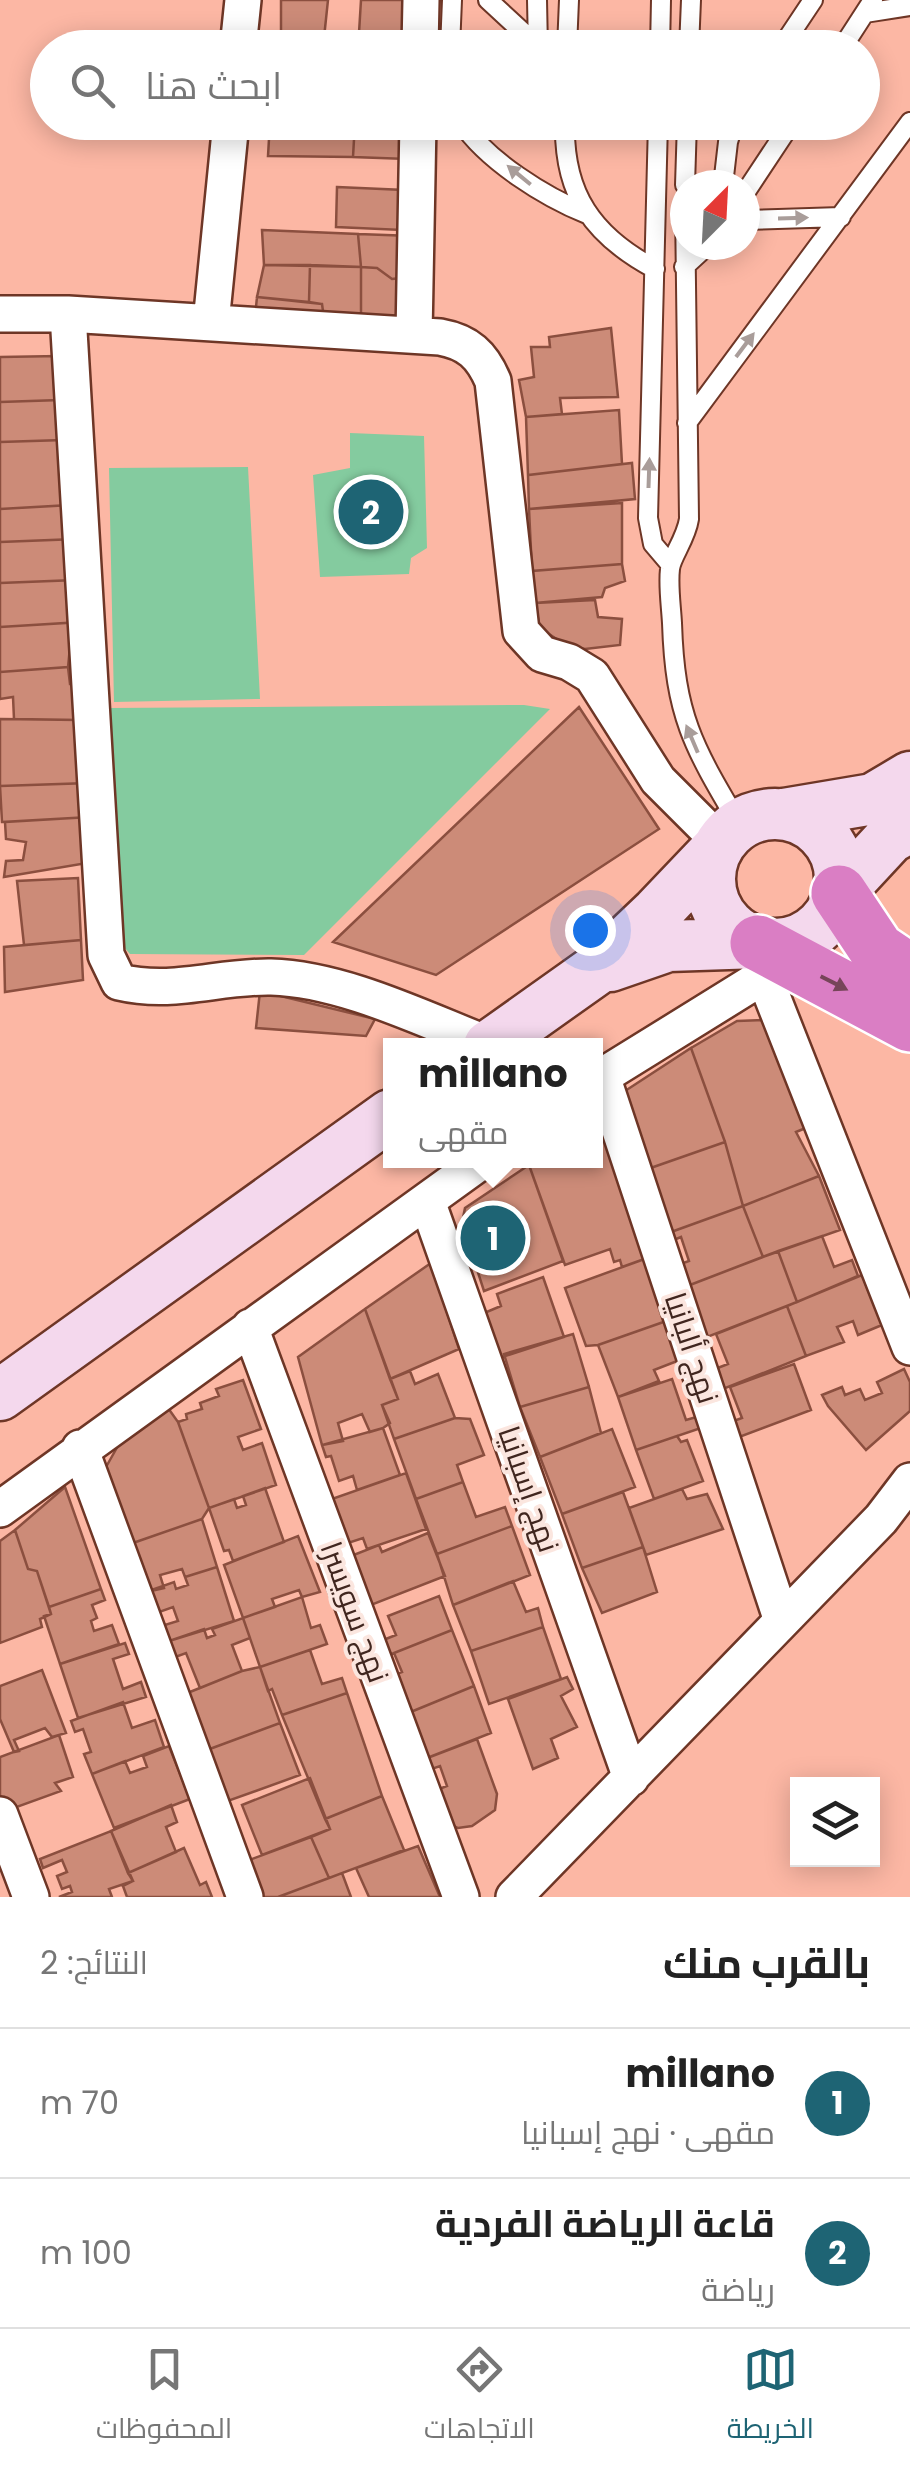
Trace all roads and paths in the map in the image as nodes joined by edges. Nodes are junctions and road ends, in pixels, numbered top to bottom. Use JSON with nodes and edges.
{"nodes":[{"id":1,"x":243,"y":0,"type":"edge"},
{"id":2,"x":420,"y":0,"type":"edge"},
{"id":3,"x":452,"y":0,"type":"edge"},
{"id":4,"x":488,"y":0,"type":"edge"},
{"id":5,"x":537,"y":0,"type":"edge"},
{"id":6,"x":569,"y":0,"type":"edge"},
{"id":7,"x":661,"y":0,"type":"edge"},
{"id":8,"x":690,"y":0,"type":"edge"},
{"id":9,"x":814,"y":0,"type":"edge"},
{"id":10,"x":910,"y":6,"type":"edge"},
{"id":11,"x":869,"y":7,"type":"edge"},
{"id":12,"x":240,"y":30,"type":"edge"},
{"id":13,"x":420,"y":30,"type":"edge"},
{"id":14,"x":451,"y":30,"type":"edge"},
{"id":15,"x":520,"y":30,"type":"edge"},
{"id":16,"x":538,"y":30,"type":"edge"},
{"id":17,"x":568,"y":30,"type":"edge"},
{"id":18,"x":660,"y":30,"type":"edge"},
{"id":19,"x":689,"y":30,"type":"edge"},
{"id":20,"x":793,"y":30,"type":"edge"},
{"id":21,"x":854,"y":30,"type":"edge"},
{"id":22,"x":910,"y":122,"type":"edge"},
{"id":23,"x":229,"y":140,"type":"edge"},
{"id":24,"x":418,"y":140,"type":"edge"},
{"id":25,"x":476,"y":140,"type":"edge"},
{"id":26,"x":564,"y":140,"type":"edge"},
{"id":27,"x":658,"y":140,"type":"edge"},
{"id":28,"x":687,"y":140,"type":"edge"},
{"id":29,"x":729,"y":140,"type":"edge"},
{"id":30,"x":780,"y":140,"type":"edge"},
{"id":31,"x":686,"y":170,"type":"edge"},
{"id":32,"x":725,"y":170,"type":"edge"},
{"id":33,"x":760,"y":171,"type":"edge"},
{"id":34,"x":657,"y":194,"type":"junction"},
{"id":35,"x":670,"y":194,"type":"edge"},
{"id":36,"x":587,"y":214,"type":"junction"},
{"id":37,"x":841,"y":217,"type":"junction"},
{"id":38,"x":760,"y":220,"type":"edge"},
{"id":39,"x":684,"y":260,"type":"edge"},
{"id":40,"x":692,"y":260,"type":"edge"},
{"id":41,"x":684,"y":268,"type":"junction"},
{"id":42,"x":655,"y":269,"type":"junction"},
{"id":43,"x":0,"y":314,"type":"edge"},
{"id":44,"x":68,"y":314,"type":"junction"},
{"id":45,"x":211,"y":322,"type":"junction"},
{"id":46,"x":414,"y":334,"type":"junction"},
{"id":47,"x":687,"y":424,"type":"junction"},
{"id":48,"x":670,"y":564,"type":"junction"},
{"id":49,"x":910,"y":778,"type":"edge"},
{"id":50,"x":910,"y":827,"type":"edge"},
{"id":51,"x":740,"y":833,"type":"junction"},
{"id":52,"x":840,"y":893,"type":"junction"},
{"id":53,"x":761,"y":960,"type":"junction"},
{"id":54,"x":596,"y":970,"type":"junction"},
{"id":55,"x":910,"y":972,"type":"edge"},
{"id":56,"x":910,"y":1024,"type":"edge"},
{"id":57,"x":472,"y":1038,"type":"edge"},
{"id":58,"x":500,"y":1038,"type":"edge"},
{"id":59,"x":603,"y":1075,"type":"edge"},
{"id":60,"x":603,"y":1090,"type":"edge"},
{"id":61,"x":383,"y":1119,"type":"edge"},
{"id":62,"x":472,"y":1168,"type":"edge"},
{"id":63,"x":427,"y":1200,"type":"junction"},
{"id":64,"x":250,"y":1327,"type":"junction"},
{"id":65,"x":910,"y":1347,"type":"edge"},
{"id":66,"x":0,"y":1395,"type":"edge"},
{"id":67,"x":80,"y":1448,"type":"junction"},
{"id":68,"x":910,"y":1480,"type":"edge"},
{"id":69,"x":0,"y":1510,"type":"edge"},
{"id":70,"x":782,"y":1620,"type":"junction"},
{"id":71,"x":631,"y":1778,"type":"junction"},
{"id":72,"x":0,"y":1814,"type":"edge"},
{"id":73,"x":30,"y":1897,"type":"edge"},
{"id":74,"x":245,"y":1897,"type":"edge"},
{"id":75,"x":461,"y":1897,"type":"edge"},
{"id":76,"x":514,"y":1897,"type":"edge"}],
"edges":[{"from":1,"to":12,"type":"street"},
{"from":2,"to":13,"type":"street"},
{"from":3,"to":14,"type":"lane"},
{"from":4,"to":15,"type":"lane"},
{"from":5,"to":16,"type":"lane"},
{"from":6,"to":17,"type":"lane"},
{"from":7,"to":18,"type":"lane"},
{"from":8,"to":19,"type":"lane"},
{"from":9,"to":20,"type":"lane"},
{"from":10,"to":11,"type":"lane"},
{"from":11,"to":21,"type":"lane"},
{"from":22,"to":37,"type":"lane"},
{"from":23,"to":45,"type":"street"},
{"from":24,"to":46,"type":"street"},
{"from":36,"to":25,"type":"lane","one_way":true},
{"from":26,"to":36,"type":"lane"},
{"from":27,"to":34,"type":"lane"},
{"from":28,"to":31,"type":"lane"},
{"from":29,"to":32,"type":"lane"},
{"from":30,"to":33,"type":"lane"},
{"from":34,"to":35,"type":"lane"},
{"from":34,"to":42,"type":"lane"},
{"from":36,"to":42,"type":"lane"},
{"from":38,"to":37,"type":"lane","one_way":true},
{"from":47,"to":37,"type":"lane","one_way":true},
{"from":39,"to":41,"type":"lane"},
{"from":40,"to":41,"type":"lane"},
{"from":41,"to":47,"type":"lane"},
{"from":48,"to":42,"type":"lane","one_way":true},
{"from":43,"to":44,"type":"street"},
{"from":44,"to":45,"type":"street"},
{"from":44,"to":57,"type":"street"},
{"from":45,"to":46,"type":"street"},
{"from":46,"to":51,"type":"street"},
{"from":47,"to":48,"type":"lane"},
{"from":51,"to":48,"type":"lane","one_way":true},
{"from":49,"to":51,"type":"main road"},
{"from":50,"to":52,"type":"main road"},
{"from":51,"to":52,"type":"main road"},
{"from":51,"to":53,"type":"main road"},
{"from":51,"to":54,"type":"main road"},
{"from":52,"to":53,"type":"main road"},
{"from":52,"to":55,"type":"highway"},
{"from":53,"to":54,"type":"main road"},
{"from":53,"to":56,"type":"highway","one_way":true},
{"from":53,"to":59,"type":"street"},
{"from":53,"to":65,"type":"street"},
{"from":54,"to":58,"type":"main road"},
{"from":60,"to":70,"type":"street","name":"نهج ألبانيا"},
{"from":61,"to":66,"type":"main road"},
{"from":62,"to":63,"type":"street"},
{"from":63,"to":64,"type":"street"},
{"from":63,"to":71,"type":"street","name":"نهج إسبانيا"},
{"from":64,"to":67,"type":"street"},
{"from":64,"to":75,"type":"street","name":"نهج سويسرا"},
{"from":67,"to":69,"type":"street"},
{"from":67,"to":74,"type":"street"},
{"from":68,"to":70,"type":"street"},
{"from":70,"to":71,"type":"street"},
{"from":71,"to":76,"type":"street"},
{"from":72,"to":73,"type":"street"}]}
